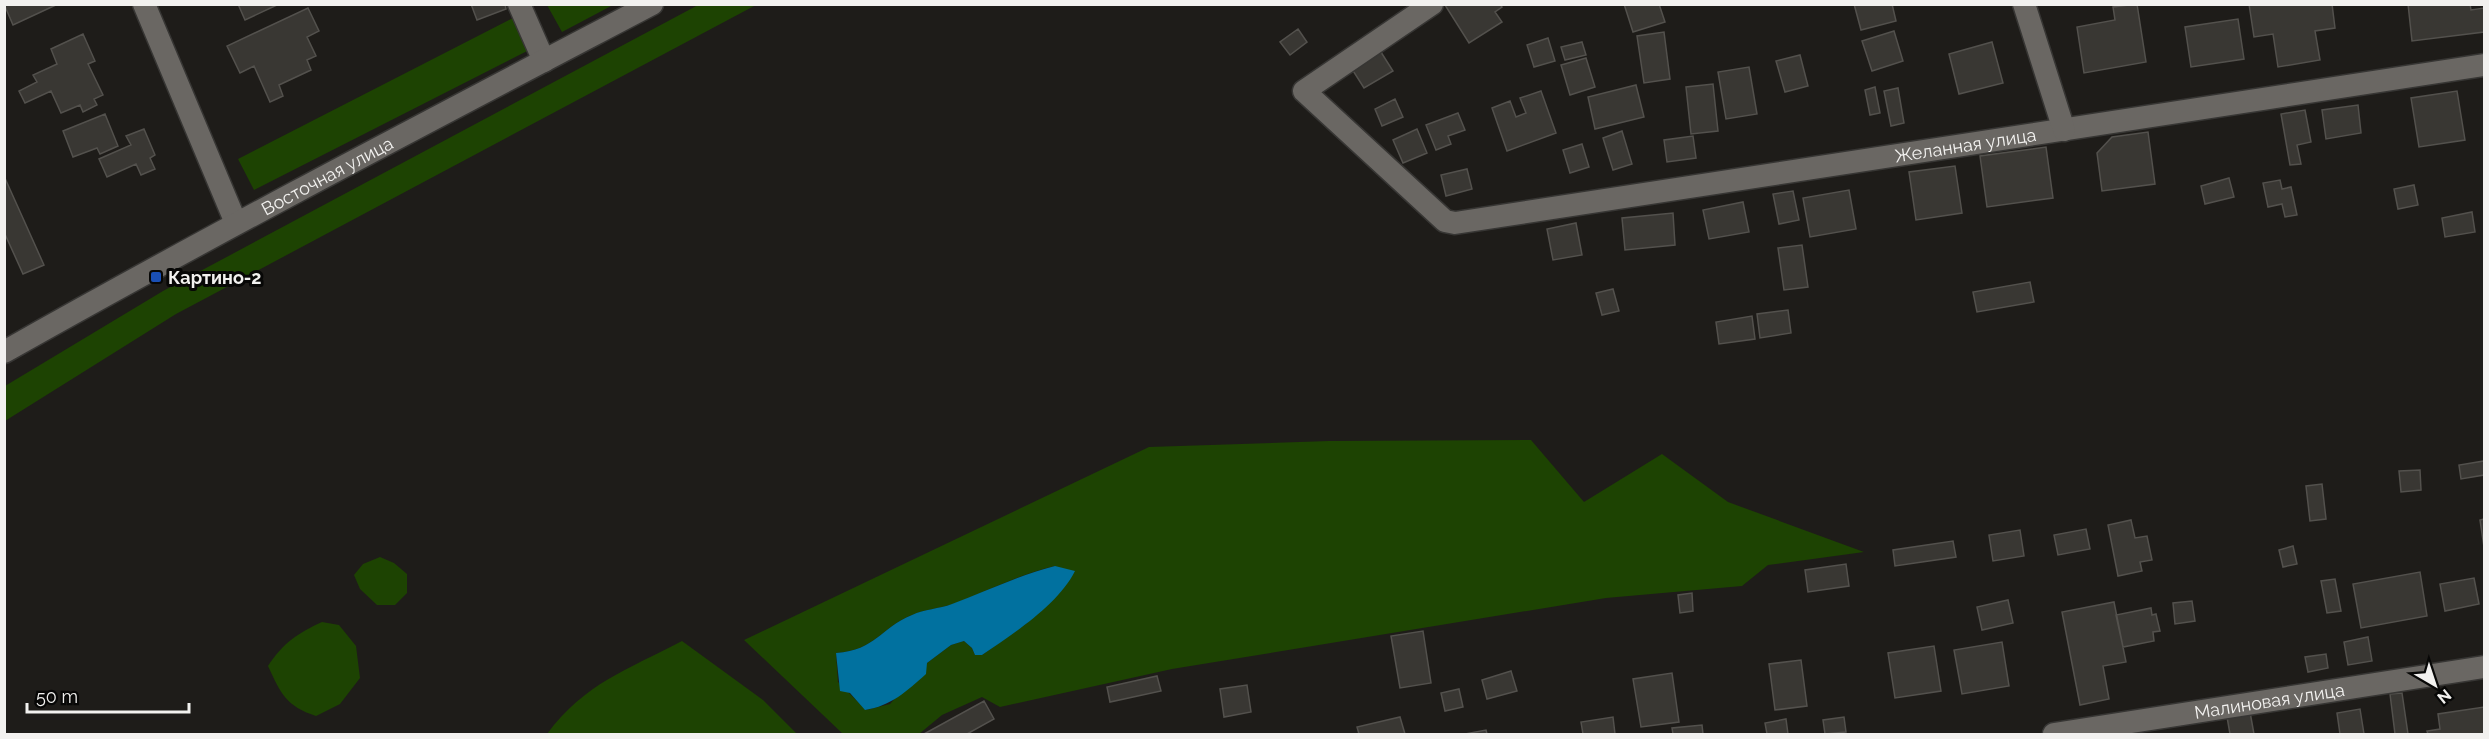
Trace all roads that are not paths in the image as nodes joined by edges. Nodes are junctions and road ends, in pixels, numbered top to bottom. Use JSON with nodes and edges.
{"nodes":[{"id":1,"x":144,"y":4,"type":"edge"},
{"id":2,"x":519,"y":4,"type":"edge"},
{"id":3,"x":652,"y":4,"type":"edge"},
{"id":4,"x":1432,"y":4,"type":"edge"},
{"id":5,"x":2024,"y":4,"type":"edge"},
{"id":6,"x":544,"y":61,"type":"junction"},
{"id":7,"x":2484,"y":65,"type":"edge"},
{"id":8,"x":2064,"y":130,"type":"junction"},
{"id":9,"x":236,"y":223,"type":"junction"},
{"id":10,"x":4,"y":352,"type":"edge"},
{"id":11,"x":2484,"y":667,"type":"edge"},
{"id":12,"x":2054,"y":735,"type":"edge"}],
"edges":[{"from":1,"to":9,"type":"street"},
{"from":2,"to":6,"type":"street"},
{"from":3,"to":6,"type":"street","name":"Восточная улица"},
{"from":4,"to":8,"type":"street","name":"Желанная улица"},
{"from":5,"to":8,"type":"street"},
{"from":6,"to":9,"type":"street","name":"Восточная улица"},
{"from":7,"to":8,"type":"street","name":"Желанная улица"},
{"from":9,"to":10,"type":"street","name":"Восточная улица"},
{"from":11,"to":12,"type":"street","name":"Малиновая улица"}]}
